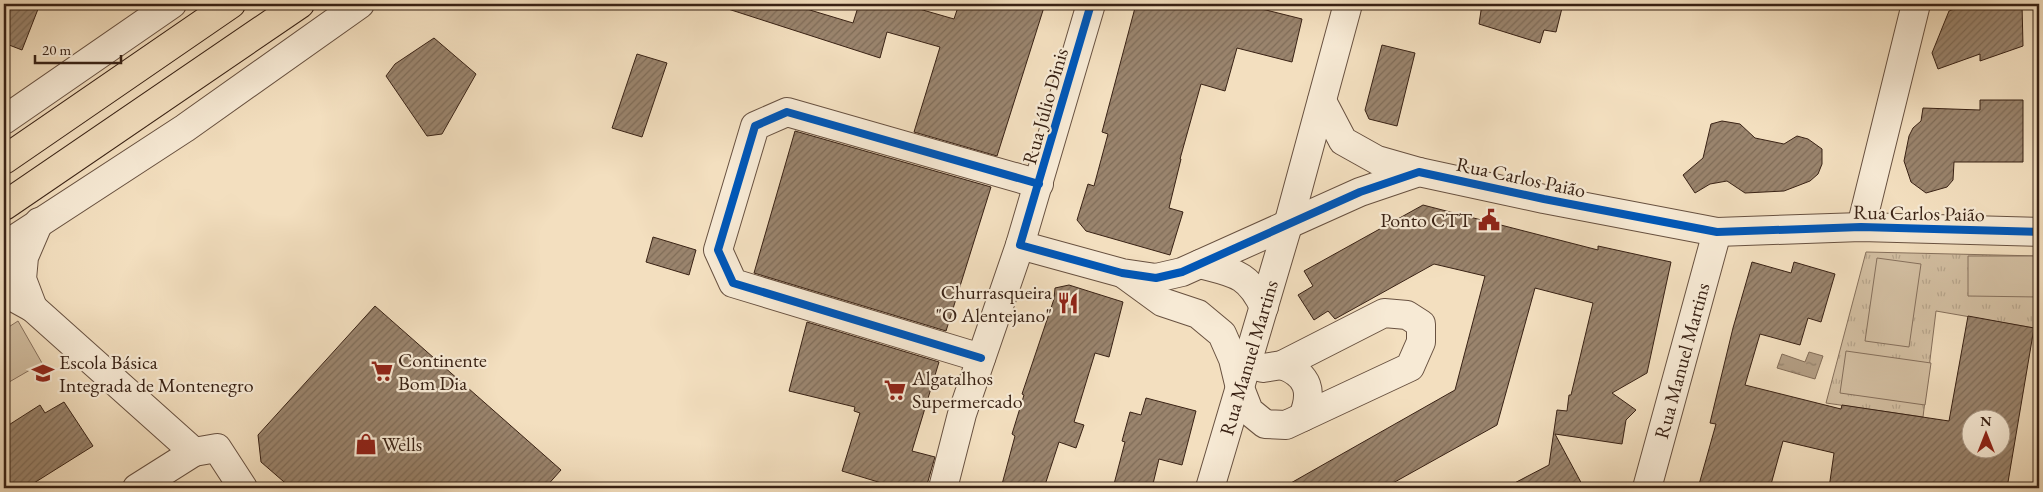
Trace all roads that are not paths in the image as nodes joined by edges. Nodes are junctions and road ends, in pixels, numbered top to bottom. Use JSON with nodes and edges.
{"nodes":[{"id":1,"x":172,"y":4,"type":"edge"},
{"id":2,"x":231,"y":4,"type":"edge"},
{"id":3,"x":300,"y":4,"type":"edge"},
{"id":4,"x":360,"y":4,"type":"edge"},
{"id":5,"x":1091,"y":4,"type":"edge"},
{"id":6,"x":1348,"y":4,"type":"edge"},
{"id":7,"x":1916,"y":4,"type":"edge"},
{"id":8,"x":1322,"y":101,"type":"junction"},
{"id":9,"x":4,"y":120,"type":"edge"},
{"id":10,"x":4,"y":160,"type":"edge"},
{"id":11,"x":1419,"y":172,"type":"junction"},
{"id":12,"x":1039,"y":184,"type":"junction"},
{"id":13,"x":4,"y":206,"type":"edge"},
{"id":14,"x":39,"y":222,"type":"junction"},
{"id":15,"x":1288,"y":226,"type":"junction"},
{"id":16,"x":1861,"y":227,"type":"junction"},
{"id":17,"x":1716,"y":232,"type":"junction"},
{"id":18,"x":2039,"y":232,"type":"edge"},
{"id":19,"x":1020,"y":245,"type":"junction"},
{"id":20,"x":4,"y":246,"type":"edge"},
{"id":21,"x":1200,"y":264,"type":"junction"},
{"id":22,"x":1122,"y":273,"type":"junction"},
{"id":23,"x":4,"y":292,"type":"edge"},
{"id":24,"x":1264,"y":307,"type":"junction"},
{"id":25,"x":33,"y":308,"type":"junction"},
{"id":26,"x":982,"y":358,"type":"junction"},
{"id":27,"x":1282,"y":365,"type":"junction"},
{"id":28,"x":1244,"y":376,"type":"junction"},
{"id":29,"x":1303,"y":417,"type":"junction"},
{"id":30,"x":194,"y":452,"type":"junction"},
{"id":31,"x":137,"y":488,"type":"edge"},
{"id":32,"x":243,"y":488,"type":"edge"},
{"id":33,"x":943,"y":488,"type":"edge"},
{"id":34,"x":1210,"y":488,"type":"edge"},
{"id":35,"x":1647,"y":488,"type":"edge"}],
"edges":[{"from":1,"to":9,"type":"street"},
{"from":2,"to":10,"type":"main road"},
{"from":3,"to":13,"type":"main road"},
{"from":4,"to":14,"type":"street"},
{"from":5,"to":12,"type":"street","name":"Rua Júlio Dinis"},
{"from":6,"to":8,"type":"street","name":"Rua Manuel Martins"},
{"from":7,"to":16,"type":"street"},
{"from":8,"to":11,"type":"street","name":"Rua Carlos Paião"},
{"from":8,"to":15,"type":"street","name":"Rua Manuel Martins"},
{"from":11,"to":15,"type":"street"},
{"from":11,"to":17,"type":"street","name":"Rua Carlos Paião"},
{"from":12,"to":19,"type":"street","name":"Rua Júlio Dinis"},
{"from":12,"to":26,"type":"street"},
{"from":14,"to":20,"type":"street"},
{"from":14,"to":25,"type":"street"},
{"from":15,"to":21,"type":"street"},
{"from":15,"to":24,"type":"street","name":"Rua Manuel Martins"},
{"from":16,"to":17,"type":"street","name":"Rua Carlos Paião"},
{"from":16,"to":18,"type":"street","name":"Rua Carlos Paião"},
{"from":17,"to":35,"type":"street","name":"Rua Manuel Martins"},
{"from":19,"to":22,"type":"street"},
{"from":19,"to":26,"type":"street","name":"Rua Júlio Dinis"},
{"from":21,"to":22,"type":"street"},
{"from":21,"to":24,"type":"street"},
{"from":22,"to":28,"type":"street"},
{"from":23,"to":25,"type":"street"},
{"from":24,"to":28,"type":"street","name":"Rua Manuel Martins"},
{"from":25,"to":30,"type":"street"},
{"from":26,"to":33,"type":"street","name":"Rua Júlio Dinis"},
{"from":27,"to":28,"type":"street"},
{"from":27,"to":29,"type":"street"},
{"from":27,"to":29,"type":"street"},
{"from":28,"to":29,"type":"street"},
{"from":28,"to":34,"type":"street","name":"Rua Manuel Martins"},
{"from":30,"to":31,"type":"street"},
{"from":30,"to":32,"type":"street"}]}
